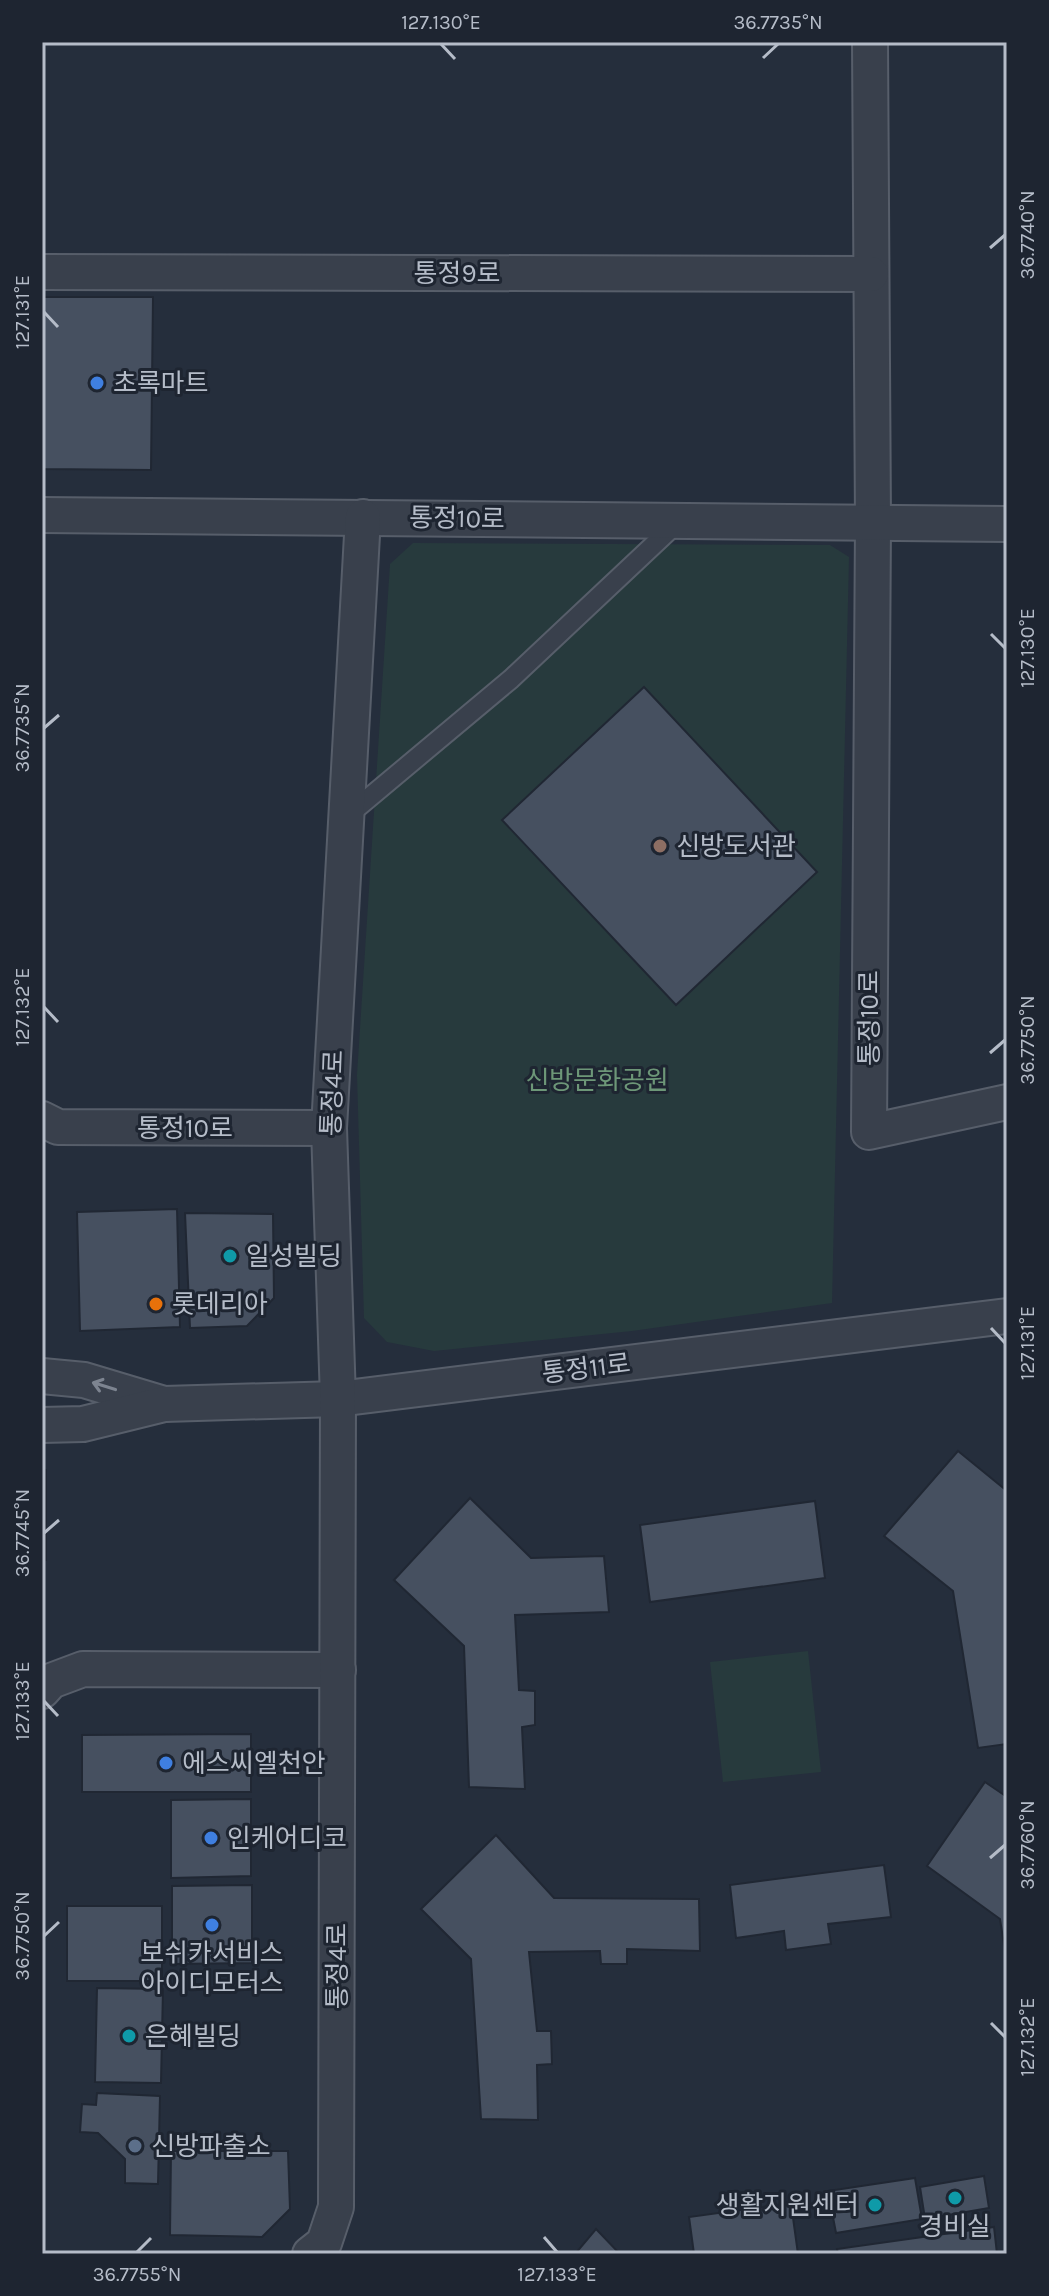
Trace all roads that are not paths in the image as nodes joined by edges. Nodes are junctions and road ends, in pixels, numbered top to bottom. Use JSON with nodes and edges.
{"nodes":[{"id":1,"x":870,"y":42,"type":"edge"},
{"id":2,"x":42,"y":272,"type":"edge"},
{"id":3,"x":871,"y":274,"type":"junction"},
{"id":4,"x":42,"y":515,"type":"edge"},
{"id":5,"x":363,"y":517,"type":"junction"},
{"id":6,"x":679,"y":521,"type":"junction"},
{"id":7,"x":873,"y":523,"type":"junction"},
{"id":8,"x":1007,"y":524,"type":"edge"},
{"id":9,"x":346,"y":817,"type":"junction"},
{"id":10,"x":1007,"y":1102,"type":"edge"},
{"id":11,"x":42,"y":1119,"type":"edge"},
{"id":12,"x":329,"y":1128,"type":"junction"},
{"id":13,"x":1007,"y":1316,"type":"edge"},
{"id":14,"x":42,"y":1376,"type":"edge"},
{"id":15,"x":338,"y":1399,"type":"junction"},
{"id":16,"x":164,"y":1404,"type":"junction"},
{"id":17,"x":42,"y":1425,"type":"edge"},
{"id":18,"x":338,"y":1670,"type":"junction"},
{"id":19,"x":42,"y":1691,"type":"edge"},
{"id":20,"x":310,"y":2254,"type":"edge"}],
"edges":[{"from":1,"to":3,"type":"street"},
{"from":2,"to":3,"type":"street","name":"통정9로"},
{"from":3,"to":7,"type":"street"},
{"from":4,"to":5,"type":"street","name":"통정10로"},
{"from":5,"to":6,"type":"street","name":"통정10로"},
{"from":5,"to":9,"type":"street","name":"통정4로"},
{"from":6,"to":7,"type":"street","name":"통정10로"},
{"from":6,"to":9,"type":"lane"},
{"from":7,"to":8,"type":"street","name":"통정10로"},
{"from":7,"to":10,"type":"street","name":"통정10로"},
{"from":9,"to":12,"type":"street","name":"통정4로"},
{"from":11,"to":12,"type":"street","name":"통정10로"},
{"from":12,"to":15,"type":"street","name":"통정4로"},
{"from":13,"to":15,"type":"street","name":"통정11로"},
{"from":16,"to":14,"type":"street","one_way":true},
{"from":15,"to":16,"type":"street","name":"통정11로"},
{"from":15,"to":18,"type":"street","name":"통정4로"},
{"from":16,"to":17,"type":"street"},
{"from":18,"to":19,"type":"street"},
{"from":18,"to":20,"type":"street","name":"통정4로"}]}
